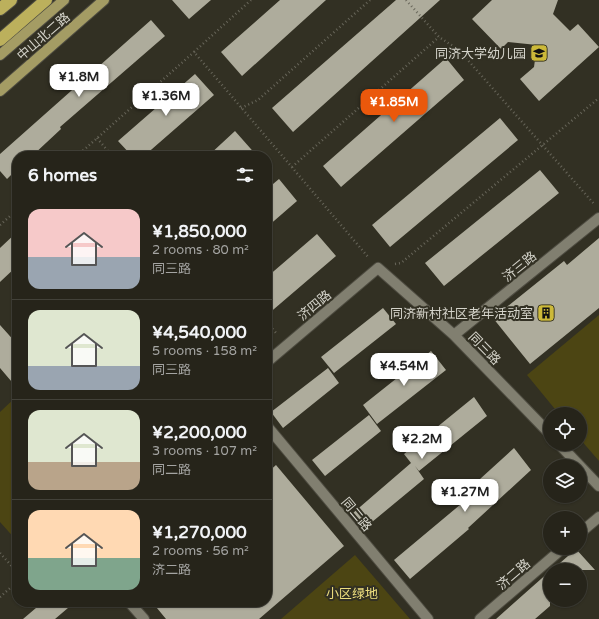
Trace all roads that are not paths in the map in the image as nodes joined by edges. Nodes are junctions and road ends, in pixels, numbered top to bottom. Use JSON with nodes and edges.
{"nodes":[{"id":1,"x":11,"y":0,"type":"edge"},
{"id":2,"x":46,"y":0,"type":"edge"},
{"id":3,"x":64,"y":0,"type":"edge"},
{"id":4,"x":104,"y":0,"type":"edge"},
{"id":5,"x":0,"y":9,"type":"edge"},
{"id":6,"x":0,"y":40,"type":"edge"},
{"id":7,"x":0,"y":55,"type":"edge"},
{"id":8,"x":0,"y":91,"type":"edge"},
{"id":9,"x":599,"y":218,"type":"edge"},
{"id":10,"x":378,"y":268,"type":"joint"},
{"id":11,"x":454,"y":335,"type":"junction"},
{"id":12,"x":272,"y":358,"type":"edge"},
{"id":13,"x":543,"y":427,"type":"edge"},
{"id":14,"x":272,"y":432,"type":"edge"},
{"id":15,"x":566,"y":451,"type":"edge"},
{"id":16,"x":599,"y":486,"type":"edge"},
{"id":17,"x":599,"y":517,"type":"edge"},
{"id":18,"x":587,"y":527,"type":"edge"},
{"id":19,"x":555,"y":555,"type":"edge"},
{"id":20,"x":133,"y":607,"type":"edge"},
{"id":21,"x":144,"y":619,"type":"edge"},
{"id":22,"x":428,"y":619,"type":"edge"},
{"id":23,"x":480,"y":619,"type":"edge"}],
"edges":[{"from":1,"to":5,"type":"highway"},
{"from":2,"to":6,"type":"highway"},
{"from":3,"to":7,"type":"main road","name":"中山北二路"},
{"from":4,"to":8,"type":"main road","name":"中山北二路"},
{"from":9,"to":11,"type":"street","name":"济三路"},
{"from":10,"to":11,"type":"street","name":"同三路"},
{"from":10,"to":12,"type":"street","name":"济四路"},
{"from":11,"to":13,"type":"street","name":"同三路"},
{"from":14,"to":22,"type":"street","name":"同二路"},
{"from":15,"to":16,"type":"street"},
{"from":17,"to":18,"type":"street"},
{"from":19,"to":23,"type":"street","name":"济二路"},
{"from":20,"to":21,"type":"street"}]}
